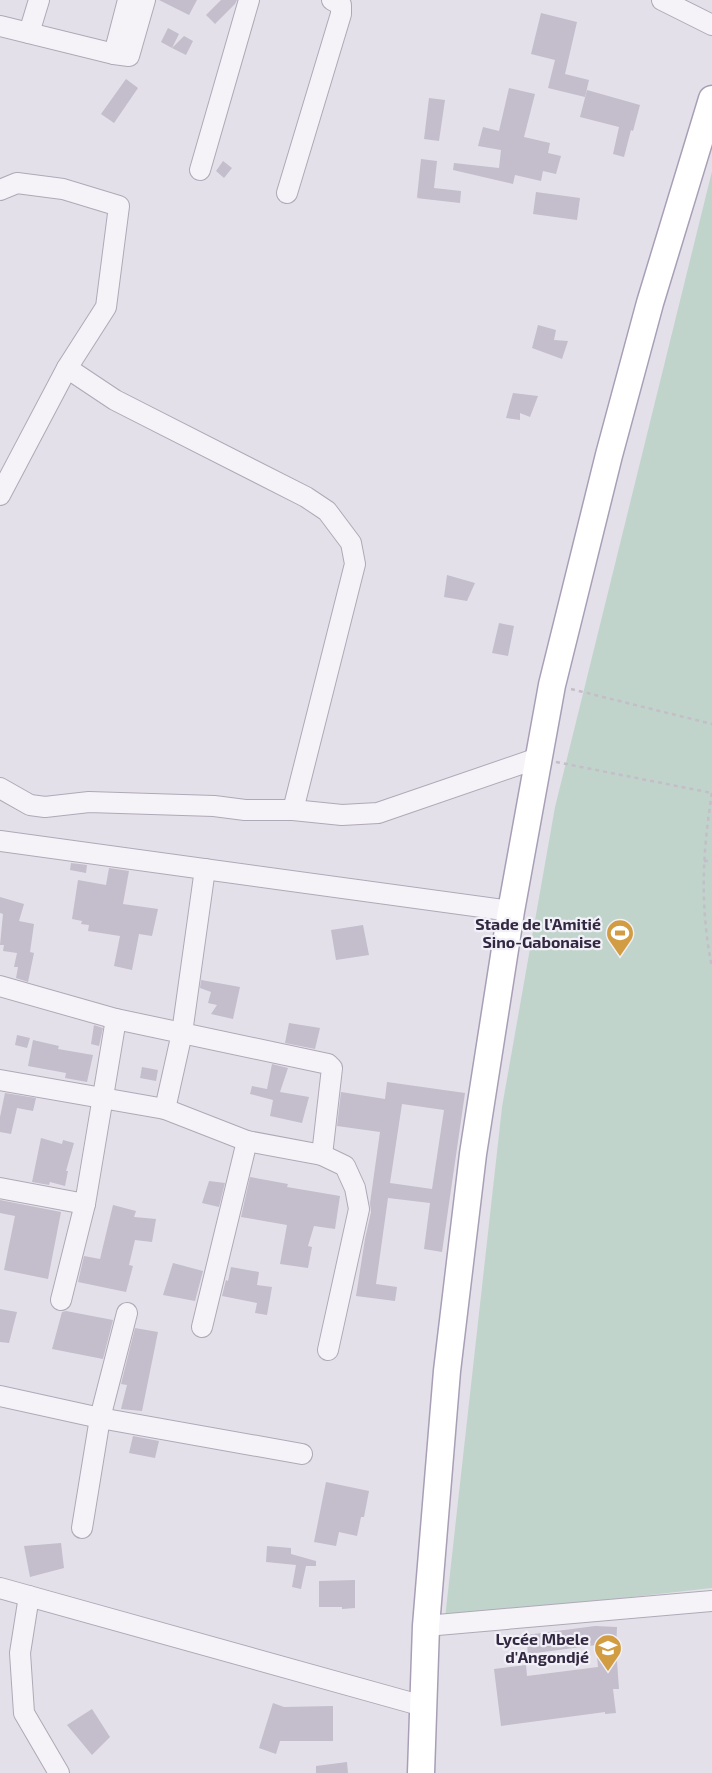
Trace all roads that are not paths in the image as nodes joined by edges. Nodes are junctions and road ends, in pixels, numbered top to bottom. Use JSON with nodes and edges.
{"nodes":[{"id":1,"x":39,"y":0,"type":"edge"},
{"id":2,"x":128,"y":0,"type":"edge"},
{"id":3,"x":146,"y":0,"type":"edge"},
{"id":4,"x":249,"y":0,"type":"edge"},
{"id":5,"x":332,"y":0,"type":"edge"},
{"id":6,"x":662,"y":0,"type":"edge"},
{"id":7,"x":712,"y":25,"type":"edge"},
{"id":8,"x":0,"y":26,"type":"edge"},
{"id":9,"x":29,"y":33,"type":"junction"},
{"id":10,"x":114,"y":54,"type":"junction"},
{"id":11,"x":712,"y":99,"type":"edge"},
{"id":12,"x":200,"y":170,"type":"dead end"},
{"id":13,"x":0,"y":190,"type":"edge"},
{"id":14,"x":287,"y":193,"type":"dead end"},
{"id":15,"x":67,"y":368,"type":"junction"},
{"id":16,"x":0,"y":495,"type":"edge"},
{"id":17,"x":538,"y":758,"type":"junction"},
{"id":18,"x":0,"y":788,"type":"edge"},
{"id":19,"x":293,"y":810,"type":"junction"},
{"id":20,"x":0,"y":841,"type":"edge"},
{"id":21,"x":205,"y":869,"type":"junction"},
{"id":22,"x":511,"y":911,"type":"junction"},
{"id":23,"x":0,"y":986,"type":"edge"},
{"id":24,"x":116,"y":1019,"type":"junction"},
{"id":25,"x":182,"y":1032,"type":"junction"},
{"id":26,"x":0,"y":1080,"type":"edge"},
{"id":27,"x":102,"y":1098,"type":"junction"},
{"id":28,"x":165,"y":1109,"type":"junction"},
{"id":29,"x":247,"y":1141,"type":"junction"},
{"id":30,"x":322,"y":1155,"type":"junction"},
{"id":31,"x":0,"y":1188,"type":"edge"},
{"id":32,"x":85,"y":1204,"type":"junction"},
{"id":33,"x":60,"y":1300,"type":"dead end"},
{"id":34,"x":127,"y":1313,"type":"dead end"},
{"id":35,"x":202,"y":1327,"type":"dead end"},
{"id":36,"x":328,"y":1350,"type":"dead end"},
{"id":37,"x":0,"y":1396,"type":"edge"},
{"id":38,"x":100,"y":1418,"type":"junction"},
{"id":39,"x":302,"y":1454,"type":"dead end"},
{"id":40,"x":82,"y":1528,"type":"dead end"},
{"id":41,"x":0,"y":1588,"type":"edge"},
{"id":42,"x":29,"y":1596,"type":"junction"},
{"id":43,"x":712,"y":1601,"type":"edge"},
{"id":44,"x":426,"y":1626,"type":"junction"},
{"id":45,"x":423,"y":1706,"type":"junction"},
{"id":46,"x":59,"y":1773,"type":"edge"},
{"id":47,"x":421,"y":1773,"type":"edge"}],
"edges":[{"from":1,"to":9,"type":"street"},
{"from":2,"to":10,"type":"street"},
{"from":3,"to":10,"type":"street"},
{"from":4,"to":12,"type":"street"},
{"from":5,"to":14,"type":"street"},
{"from":6,"to":7,"type":"street"},
{"from":8,"to":9,"type":"street"},
{"from":9,"to":10,"type":"street"},
{"from":11,"to":17,"type":"main road"},
{"from":13,"to":15,"type":"street"},
{"from":15,"to":16,"type":"street"},
{"from":15,"to":19,"type":"street"},
{"from":17,"to":19,"type":"street"},
{"from":17,"to":22,"type":"main road"},
{"from":18,"to":19,"type":"street"},
{"from":20,"to":21,"type":"street"},
{"from":21,"to":22,"type":"street"},
{"from":21,"to":25,"type":"street"},
{"from":22,"to":44,"type":"main road"},
{"from":23,"to":24,"type":"street"},
{"from":24,"to":25,"type":"street"},
{"from":24,"to":27,"type":"street"},
{"from":25,"to":28,"type":"street"},
{"from":25,"to":30,"type":"street"},
{"from":26,"to":27,"type":"street"},
{"from":27,"to":28,"type":"street"},
{"from":27,"to":32,"type":"street"},
{"from":28,"to":29,"type":"street"},
{"from":29,"to":30,"type":"street"},
{"from":29,"to":35,"type":"street"},
{"from":30,"to":36,"type":"street"},
{"from":31,"to":32,"type":"street"},
{"from":32,"to":33,"type":"street"},
{"from":34,"to":38,"type":"street"},
{"from":37,"to":38,"type":"street"},
{"from":38,"to":39,"type":"street"},
{"from":38,"to":40,"type":"street"},
{"from":41,"to":42,"type":"street"},
{"from":42,"to":45,"type":"street"},
{"from":42,"to":46,"type":"street"},
{"from":43,"to":44,"type":"street"},
{"from":44,"to":45,"type":"main road"},
{"from":45,"to":47,"type":"main road"}]}
